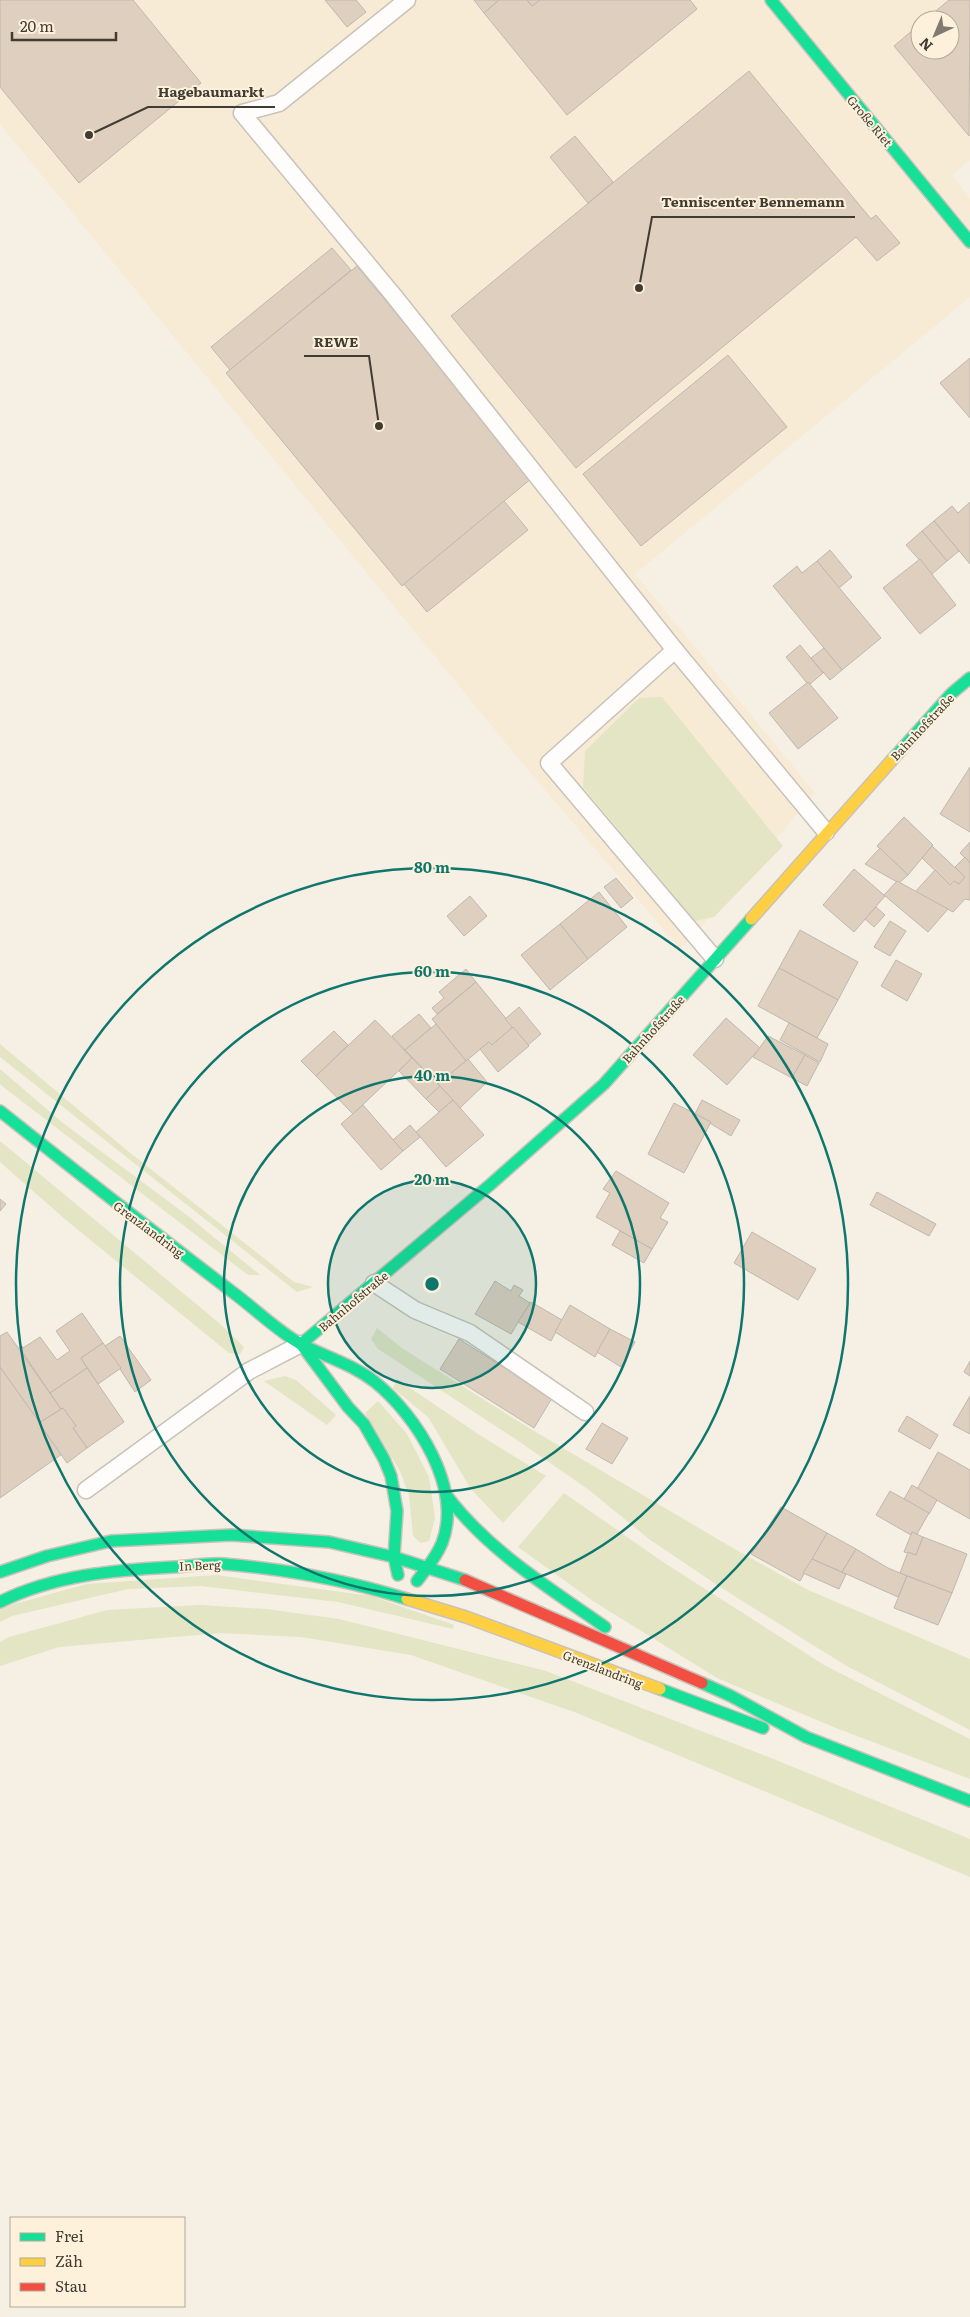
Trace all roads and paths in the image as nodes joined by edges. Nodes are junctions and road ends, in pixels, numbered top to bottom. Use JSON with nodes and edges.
{"nodes":[{"id":1,"x":407,"y":0,"type":"edge"},
{"id":2,"x":771,"y":0,"type":"edge"},
{"id":3,"x":970,"y":242,"type":"edge"},
{"id":4,"x":675,"y":650,"type":"junction"},
{"id":5,"x":970,"y":678,"type":"edge"},
{"id":6,"x":826,"y":832,"type":"junction"},
{"id":7,"x":715,"y":959,"type":"junction"},
{"id":8,"x":0,"y":1111,"type":"edge"},
{"id":9,"x":374,"y":1283,"type":"junction"},
{"id":10,"x":301,"y":1344,"type":"junction"},
{"id":11,"x":585,"y":1412,"type":"dead end"},
{"id":12,"x":86,"y":1490,"type":"dead end"},
{"id":13,"x":447,"y":1496,"type":"junction"},
{"id":14,"x":394,"y":1557,"type":"junction"},
{"id":15,"x":430,"y":1568,"type":"junction"},
{"id":16,"x":0,"y":1572,"type":"edge"},
{"id":17,"x":402,"y":1597,"type":"junction"},
{"id":18,"x":0,"y":1602,"type":"edge"},
{"id":19,"x":655,"y":1662,"type":"junction"},
{"id":20,"x":806,"y":1737,"type":"junction"},
{"id":21,"x":970,"y":1801,"type":"edge"}],
"edges":[{"from":1,"to":4,"type":"lane"},
{"from":2,"to":3,"type":"main road","name":"Große Riet"},
{"from":4,"to":6,"type":"lane"},
{"from":4,"to":7,"type":"lane"},
{"from":5,"to":6,"type":"main road","name":"Bahnhofstraße"},
{"from":6,"to":7,"type":"main road","name":"Bahnhofstraße"},
{"from":7,"to":9,"type":"main road","name":"Bahnhofstraße"},
{"from":8,"to":10,"type":"main road","name":"Grenzlandring"},
{"from":9,"to":10,"type":"main road","name":"Bahnhofstraße"},
{"from":9,"to":11,"type":"lane"},
{"from":10,"to":12,"type":"lane"},
{"from":10,"to":13,"type":"main road","name":"Grenzlandring"},
{"from":10,"to":14,"type":"main road","name":"Grenzlandring"},
{"from":13,"to":15,"type":"main road","name":"Grenzlandring"},
{"from":13,"to":19,"type":"main road"},
{"from":14,"to":15,"type":"main road","name":"Grenzlandring"},
{"from":14,"to":16,"type":"main road"},
{"from":14,"to":17,"type":"main road","name":"Grenzlandring"},
{"from":15,"to":17,"type":"main road","name":"Grenzlandring"},
{"from":15,"to":19,"type":"main road","name":"Grenzlandring"},
{"from":17,"to":18,"type":"main road","name":"In Berg"},
{"from":17,"to":20,"type":"main road","name":"Grenzlandring"},
{"from":19,"to":20,"type":"main road","name":"Grenzlandring"},
{"from":20,"to":21,"type":"main road","name":"Grenzlandring"}]}
